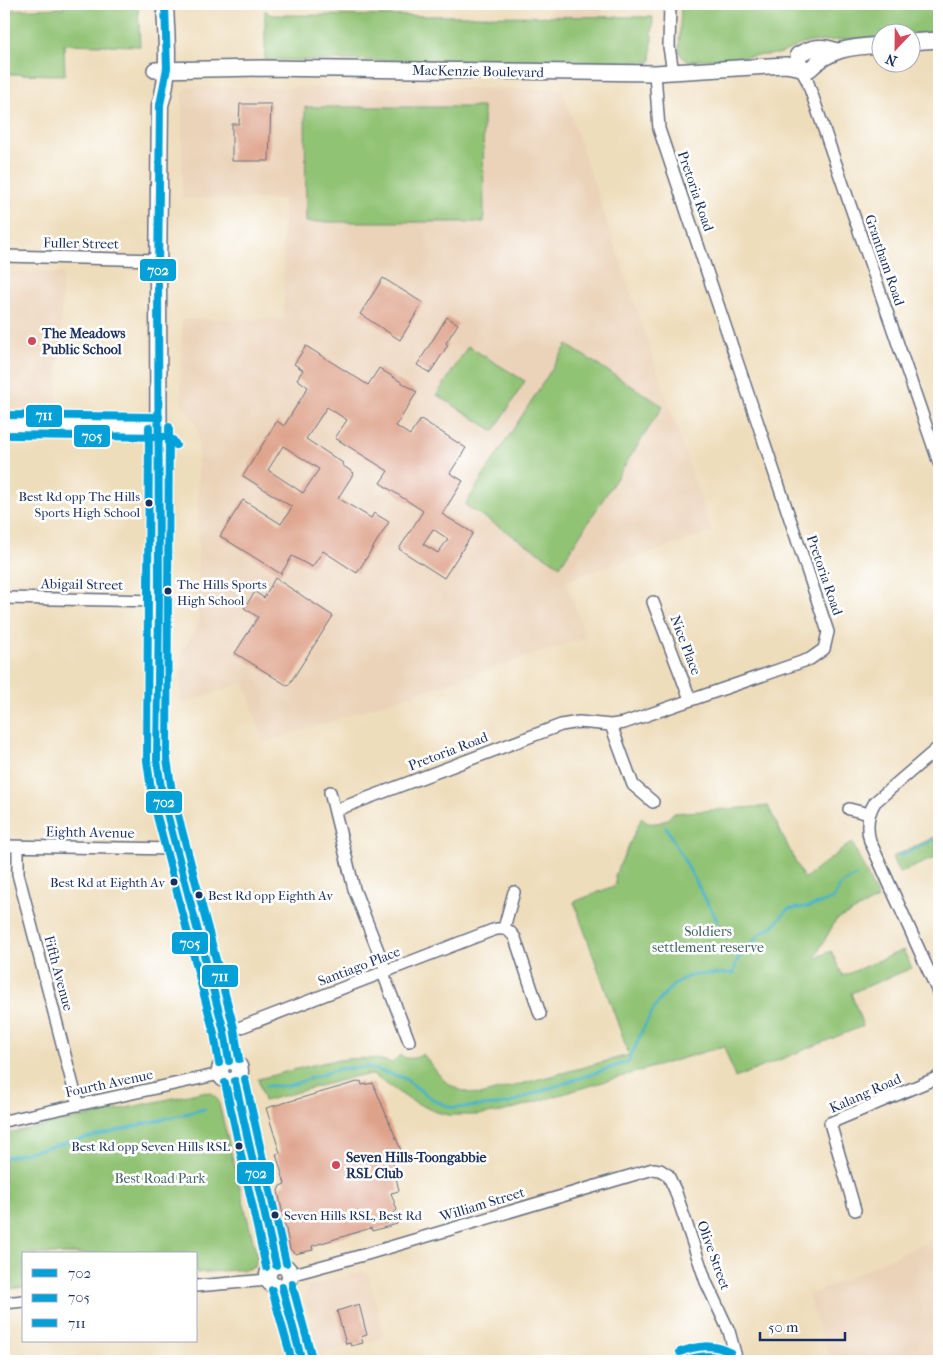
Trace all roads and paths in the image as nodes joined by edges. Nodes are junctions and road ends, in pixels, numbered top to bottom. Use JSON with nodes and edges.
{"nodes":[{"id":1,"x":154,"y":4,"type":"edge"},
{"id":2,"x":165,"y":4,"type":"edge"},
{"id":3,"x":670,"y":4,"type":"edge"},
{"id":4,"x":939,"y":40,"type":"edge"},
{"id":5,"x":920,"y":41,"type":"edge"},
{"id":6,"x":870,"y":46,"type":"edge"},
{"id":7,"x":800,"y":68,"type":"junction"},
{"id":8,"x":161,"y":70,"type":"junction"},
{"id":9,"x":673,"y":72,"type":"junction"},
{"id":10,"x":655,"y":73,"type":"junction"},
{"id":11,"x":4,"y":256,"type":"edge"},
{"id":12,"x":158,"y":260,"type":"junction"},
{"id":13,"x":4,"y":425,"type":"edge"},
{"id":14,"x":159,"y":427,"type":"junction"},
{"id":15,"x":939,"y":463,"type":"edge"},
{"id":16,"x":4,"y":598,"type":"edge"},
{"id":17,"x":159,"y":601,"type":"junction"},
{"id":18,"x":654,"y":602,"type":"dead end"},
{"id":19,"x":690,"y":699,"type":"junction"},
{"id":20,"x":611,"y":725,"type":"junction"},
{"id":21,"x":939,"y":747,"type":"edge"},
{"id":22,"x":330,"y":792,"type":"dead end"},
{"id":23,"x":653,"y":802,"type":"dead end"},
{"id":24,"x":849,"y":809,"type":"dead end"},
{"id":25,"x":336,"y":810,"type":"junction"},
{"id":26,"x":869,"y":814,"type":"junction"},
{"id":27,"x":4,"y":846,"type":"edge"},
{"id":28,"x":18,"y":847,"type":"junction"},
{"id":29,"x":176,"y":849,"type":"junction"},
{"id":30,"x":514,"y":892,"type":"dead end"},
{"id":31,"x":504,"y":928,"type":"junction"},
{"id":32,"x":384,"y":972,"type":"junction"},
{"id":33,"x":936,"y":980,"type":"edge"},
{"id":34,"x":939,"y":994,"type":"edge"},
{"id":35,"x":540,"y":1014,"type":"dead end"},
{"id":36,"x":224,"y":1031,"type":"junction"},
{"id":37,"x":409,"y":1041,"type":"dead end"},
{"id":38,"x":224,"y":1067,"type":"junction"},
{"id":39,"x":939,"y":1077,"type":"edge"},
{"id":40,"x":78,"y":1105,"type":"junction"},
{"id":41,"x":4,"y":1121,"type":"edge"},
{"id":42,"x":653,"y":1169,"type":"joint"},
{"id":43,"x":855,"y":1210,"type":"dead end"},
{"id":44,"x":280,"y":1281,"type":"junction"},
{"id":45,"x":198,"y":1286,"type":"edge"},
{"id":46,"x":22,"y":1301,"type":"edge"},
{"id":47,"x":4,"y":1303,"type":"edge"},
{"id":48,"x":302,"y":1361,"type":"edge"},
{"id":49,"x":684,"y":1361,"type":"edge"},
{"id":50,"x":726,"y":1361,"type":"edge"},
{"id":51,"x":737,"y":1361,"type":"edge"}],
"edges":[{"from":1,"to":8,"type":"main road"},
{"from":2,"to":8,"type":"main road"},
{"from":3,"to":9,"type":"street"},
{"from":4,"to":5,"type":"street"},
{"from":6,"to":7,"type":"street"},
{"from":7,"to":9,"type":"street","name":"MacKenzie Boulevard"},
{"from":7,"to":15,"type":"street","name":"Grantham Road"},
{"from":8,"to":10,"type":"street","name":"MacKenzie Boulevard"},
{"from":8,"to":12,"type":"main road"},
{"from":9,"to":10,"type":"street","name":"MacKenzie Boulevard"},
{"from":10,"to":19,"type":"street","name":"Pretoria Road"},
{"from":11,"to":12,"type":"street","name":"Fuller Street"},
{"from":12,"to":14,"type":"main road"},
{"from":13,"to":14,"type":"street"},
{"from":14,"to":17,"type":"main road"},
{"from":16,"to":17,"type":"street","name":"Abigail Street"},
{"from":17,"to":29,"type":"main road"},
{"from":18,"to":19,"type":"street","name":"Nice Place"},
{"from":19,"to":20,"type":"street","name":"Pretoria Road"},
{"from":20,"to":23,"type":"street"},
{"from":20,"to":25,"type":"street","name":"Pretoria Road"},
{"from":21,"to":26,"type":"street"},
{"from":22,"to":25,"type":"street"},
{"from":24,"to":26,"type":"street"},
{"from":25,"to":32,"type":"street"},
{"from":26,"to":33,"type":"street"},
{"from":27,"to":28,"type":"street","name":"Eighth Avenue"},
{"from":28,"to":29,"type":"street","name":"Eighth Avenue"},
{"from":28,"to":40,"type":"street","name":"Fifth Avenue"},
{"from":29,"to":36,"type":"main road"},
{"from":30,"to":31,"type":"street"},
{"from":31,"to":32,"type":"street","name":"Santiago Place"},
{"from":31,"to":35,"type":"street"},
{"from":32,"to":36,"type":"street","name":"Santiago Place"},
{"from":32,"to":37,"type":"street"},
{"from":33,"to":34,"type":"street"},
{"from":36,"to":38,"type":"main road"},
{"from":38,"to":40,"type":"street","name":"Fourth Avenue"},
{"from":38,"to":44,"type":"main road"},
{"from":39,"to":43,"type":"street","name":"Kalang Road"},
{"from":40,"to":41,"type":"street","name":"Fourth Avenue"},
{"from":42,"to":44,"type":"street","name":"William Street"},
{"from":42,"to":51,"type":"street","name":"Olive Street"},
{"from":44,"to":45,"type":"street","name":"William Street"},
{"from":44,"to":48,"type":"main road"},
{"from":46,"to":47,"type":"street"},
{"from":49,"to":50,"type":"main road"}]}
